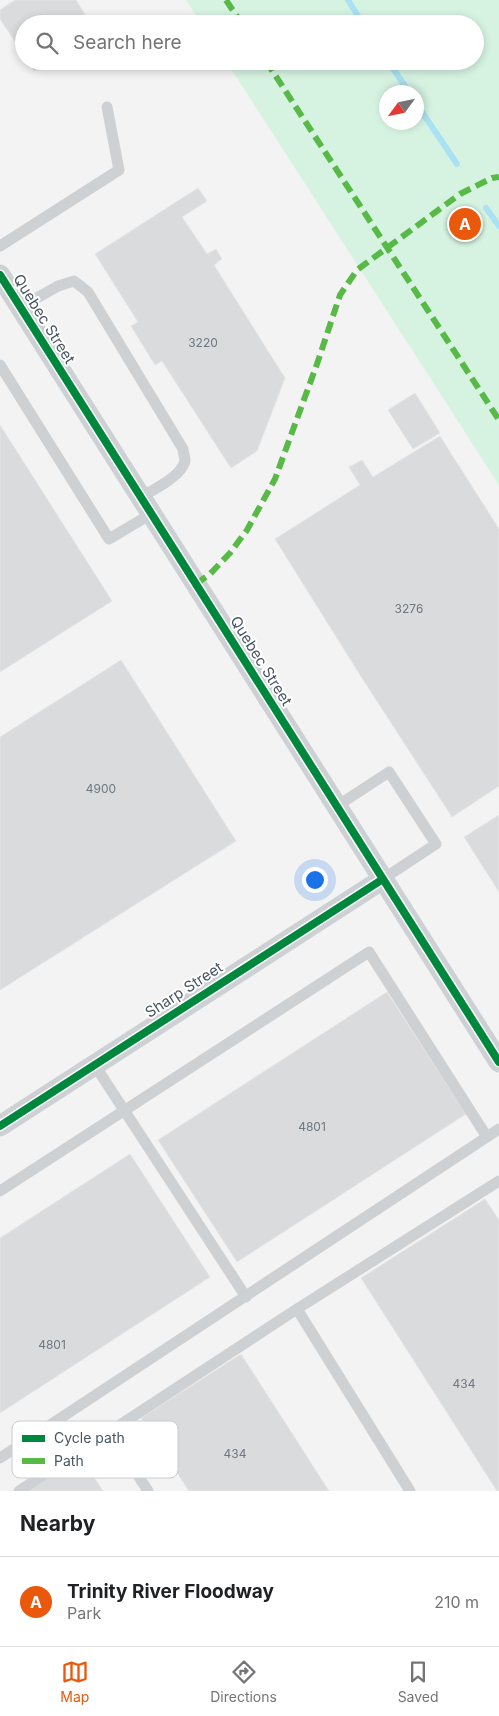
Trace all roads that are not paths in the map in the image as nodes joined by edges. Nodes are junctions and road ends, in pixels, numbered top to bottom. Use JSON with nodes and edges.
{"nodes":[{"id":1,"x":107,"y":107,"type":"dead end"},
{"id":2,"x":0,"y":246,"type":"edge"},
{"id":3,"x":2,"y":281,"type":"edge"},
{"id":4,"x":21,"y":307,"type":"junction"},
{"id":5,"x":0,"y":365,"type":"edge"},
{"id":6,"x":146,"y":505,"type":"junction"},
{"id":7,"x":337,"y":806,"type":"junction"},
{"id":8,"x":383,"y":879,"type":"junction"},
{"id":9,"x":499,"y":1062,"type":"edge"},
{"id":10,"x":94,"y":1064,"type":"junction"},
{"id":11,"x":126,"y":1111,"type":"junction"},
{"id":12,"x":0,"y":1126,"type":"edge"},
{"id":13,"x":499,"y":1129,"type":"edge"},
{"id":14,"x":487,"y":1137,"type":"junction"},
{"id":15,"x":497,"y":1186,"type":"edge"},
{"id":16,"x":0,"y":1191,"type":"edge"},
{"id":17,"x":246,"y":1297,"type":"junction"},
{"id":18,"x":297,"y":1309,"type":"junction"},
{"id":19,"x":57,"y":1421,"type":"edge"},
{"id":20,"x":127,"y":1421,"type":"edge"},
{"id":21,"x":12,"y":1450,"type":"edge"},
{"id":22,"x":0,"y":1458,"type":"edge"},
{"id":23,"x":39,"y":1478,"type":"edge"},
{"id":24,"x":140,"y":1478,"type":"edge"},
{"id":25,"x":19,"y":1491,"type":"edge"},
{"id":26,"x":148,"y":1491,"type":"edge"},
{"id":27,"x":410,"y":1491,"type":"edge"}],
"edges":[{"from":1,"to":2,"type":"lane"},
{"from":3,"to":4,"type":"street","name":"Quebec Street"},
{"from":4,"to":6,"type":"street","name":"Quebec Street"},
{"from":4,"to":6,"type":"lane"},
{"from":5,"to":6,"type":"lane"},
{"from":6,"to":7,"type":"street","name":"Quebec Street"},
{"from":7,"to":8,"type":"street","name":"Quebec Street"},
{"from":7,"to":8,"type":"lane"},
{"from":8,"to":9,"type":"street","name":"Quebec Street"},
{"from":8,"to":10,"type":"street","name":"Sharp Street"},
{"from":10,"to":11,"type":"lane"},
{"from":10,"to":12,"type":"street","name":"Sharp Street"},
{"from":11,"to":14,"type":"lane"},
{"from":11,"to":16,"type":"lane"},
{"from":11,"to":17,"type":"lane"},
{"from":13,"to":14,"type":"lane"},
{"from":14,"to":17,"type":"lane"},
{"from":15,"to":18,"type":"lane"},
{"from":17,"to":19,"type":"lane"},
{"from":18,"to":20,"type":"lane"},
{"from":18,"to":27,"type":"lane"},
{"from":21,"to":22,"type":"lane"},
{"from":23,"to":25,"type":"lane"},
{"from":24,"to":26,"type":"lane"}]}
